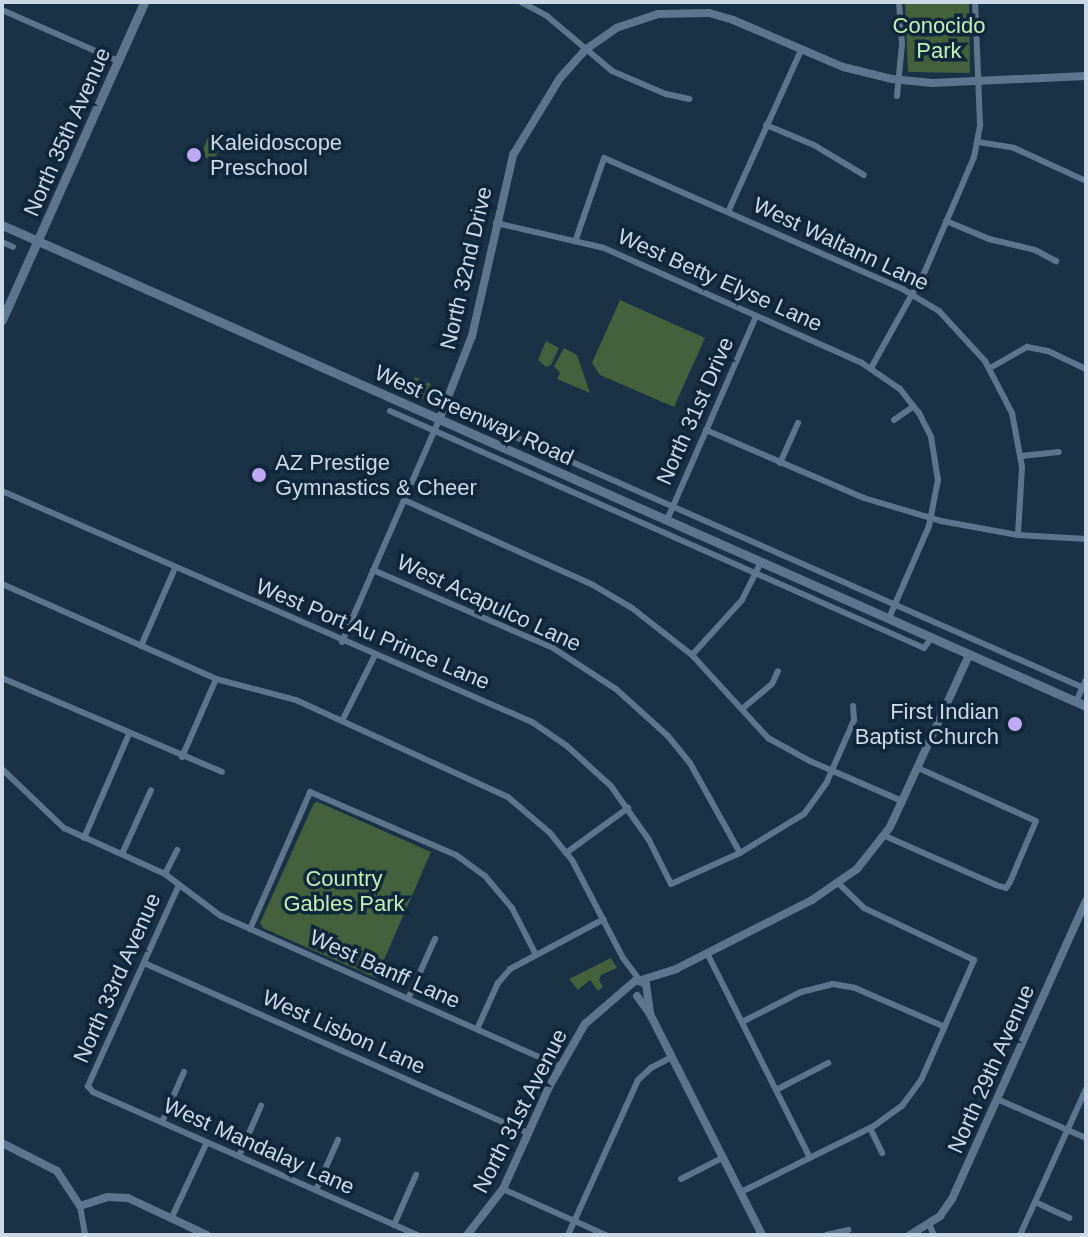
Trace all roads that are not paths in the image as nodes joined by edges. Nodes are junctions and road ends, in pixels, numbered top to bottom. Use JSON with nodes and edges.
{"nodes":[{"id":1,"x":144,"y":2,"type":"edge"},
{"id":2,"x":521,"y":2,"type":"edge"},
{"id":3,"x":899,"y":2,"type":"edge"},
{"id":4,"x":975,"y":2,"type":"edge"},
{"id":5,"x":2,"y":10,"type":"edge"},
{"id":6,"x":585,"y":50,"type":"junction"},
{"id":7,"x":801,"y":50,"type":"junction"},
{"id":8,"x":118,"y":61,"type":"junction"},
{"id":9,"x":1086,"y":76,"type":"edge"},
{"id":10,"x":898,"y":80,"type":"junction"},
{"id":11,"x":978,"y":81,"type":"junction"},
{"id":12,"x":897,"y":96,"type":"dead end"},
{"id":13,"x":689,"y":99,"type":"dead end"},
{"id":14,"x":766,"y":125,"type":"junction"},
{"id":15,"x":978,"y":142,"type":"junction"},
{"id":16,"x":864,"y":175,"type":"dead end"},
{"id":17,"x":1086,"y":181,"type":"edge"},
{"id":18,"x":728,"y":212,"type":"junction"},
{"id":19,"x":946,"y":221,"type":"junction"},
{"id":20,"x":495,"y":222,"type":"junction"},
{"id":21,"x":2,"y":225,"type":"edge"},
{"id":22,"x":576,"y":239,"type":"junction"},
{"id":23,"x":38,"y":240,"type":"junction"},
{"id":24,"x":2,"y":242,"type":"edge"},
{"id":25,"x":13,"y":247,"type":"dead end"},
{"id":26,"x":1056,"y":261,"type":"dead end"},
{"id":27,"x":912,"y":294,"type":"junction"},
{"id":28,"x":756,"y":316,"type":"junction"},
{"id":29,"x":2,"y":320,"type":"edge"},
{"id":30,"x":871,"y":368,"type":"junction"},
{"id":31,"x":990,"y":368,"type":"junction"},
{"id":32,"x":1086,"y":369,"type":"edge"},
{"id":33,"x":445,"y":406,"type":"junction"},
{"id":34,"x":914,"y":406,"type":"junction"},
{"id":35,"x":390,"y":411,"type":"dead end"},
{"id":36,"x":439,"y":420,"type":"junction"},
{"id":37,"x":894,"y":420,"type":"dead end"},
{"id":38,"x":798,"y":423,"type":"dead end"},
{"id":39,"x":706,"y":430,"type":"junction"},
{"id":40,"x":434,"y":432,"type":"junction"},
{"id":41,"x":1059,"y":452,"type":"dead end"},
{"id":42,"x":1021,"y":456,"type":"junction"},
{"id":43,"x":780,"y":463,"type":"junction"},
{"id":44,"x":2,"y":491,"type":"edge"},
{"id":45,"x":404,"y":500,"type":"junction"},
{"id":46,"x":673,"y":506,"type":"junction"},
{"id":47,"x":932,"y":519,"type":"junction"},
{"id":48,"x":667,"y":520,"type":"junction"},
{"id":49,"x":1018,"y":535,"type":"junction"},
{"id":50,"x":1086,"y":539,"type":"edge"},
{"id":51,"x":761,"y":562,"type":"junction"},
{"id":52,"x":175,"y":568,"type":"junction"},
{"id":53,"x":373,"y":570,"type":"junction"},
{"id":54,"x":756,"y":573,"type":"junction"},
{"id":55,"x":2,"y":584,"type":"edge"},
{"id":56,"x":895,"y":604,"type":"junction"},
{"id":57,"x":889,"y":618,"type":"junction"},
{"id":58,"x":931,"y":638,"type":"junction"},
{"id":59,"x":342,"y":642,"type":"junction"},
{"id":60,"x":141,"y":646,"type":"junction"},
{"id":61,"x":375,"y":655,"type":"junction"},
{"id":62,"x":692,"y":655,"type":"junction"},
{"id":63,"x":969,"y":655,"type":"junction"},
{"id":64,"x":778,"y":671,"type":"dead end"},
{"id":65,"x":2,"y":678,"type":"edge"},
{"id":66,"x":216,"y":679,"type":"junction"},
{"id":67,"x":1086,"y":680,"type":"edge"},
{"id":68,"x":1084,"y":688,"type":"edge"},
{"id":69,"x":1081,"y":704,"type":"edge"},
{"id":70,"x":853,"y":706,"type":"dead end"},
{"id":71,"x":742,"y":709,"type":"junction"},
{"id":72,"x":342,"y":721,"type":"junction"},
{"id":73,"x":129,"y":734,"type":"junction"},
{"id":74,"x":182,"y":757,"type":"junction"},
{"id":75,"x":918,"y":768,"type":"junction"},
{"id":76,"x":2,"y":769,"type":"edge"},
{"id":77,"x":832,"y":770,"type":"junction"},
{"id":78,"x":222,"y":772,"type":"dead end"},
{"id":79,"x":151,"y":790,"type":"dead end"},
{"id":80,"x":902,"y":801,"type":"junction"},
{"id":81,"x":628,"y":808,"type":"junction"},
{"id":82,"x":885,"y":836,"type":"junction"},
{"id":83,"x":84,"y":838,"type":"junction"},
{"id":84,"x":177,"y":850,"type":"dead end"},
{"id":85,"x":566,"y":853,"type":"junction"},
{"id":86,"x":740,"y":853,"type":"junction"},
{"id":87,"x":122,"y":854,"type":"junction"},
{"id":88,"x":165,"y":874,"type":"junction"},
{"id":89,"x":839,"y":884,"type":"junction"},
{"id":90,"x":179,"y":885,"type":"junction"},
{"id":91,"x":1086,"y":901,"type":"edge"},
{"id":92,"x":604,"y":919,"type":"junction"},
{"id":93,"x":250,"y":929,"type":"junction"},
{"id":94,"x":435,"y":939,"type":"dead end"},
{"id":95,"x":535,"y":953,"type":"junction"},
{"id":96,"x":707,"y":953,"type":"junction"},
{"id":97,"x":144,"y":963,"type":"junction"},
{"id":98,"x":676,"y":969,"type":"junction"},
{"id":99,"x":635,"y":987,"type":"junction"},
{"id":100,"x":646,"y":990,"type":"junction"},
{"id":101,"x":408,"y":999,"type":"junction"},
{"id":102,"x":650,"y":1014,"type":"junction"},
{"id":103,"x":742,"y":1022,"type":"junction"},
{"id":104,"x":945,"y":1027,"type":"junction"},
{"id":105,"x":477,"y":1029,"type":"junction"},
{"id":106,"x":672,"y":1057,"type":"junction"},
{"id":107,"x":828,"y":1063,"type":"dead end"},
{"id":108,"x":560,"y":1066,"type":"junction"},
{"id":109,"x":184,"y":1072,"type":"dead end"},
{"id":110,"x":88,"y":1086,"type":"joint"},
{"id":111,"x":1086,"y":1089,"type":"edge"},
{"id":112,"x":776,"y":1090,"type":"junction"},
{"id":113,"x":997,"y":1099,"type":"junction"},
{"id":114,"x":261,"y":1106,"type":"dead end"},
{"id":115,"x":162,"y":1122,"type":"junction"},
{"id":116,"x":870,"y":1128,"type":"junction"},
{"id":117,"x":1068,"y":1130,"type":"junction"},
{"id":118,"x":529,"y":1134,"type":"junction"},
{"id":119,"x":1086,"y":1138,"type":"edge"},
{"id":120,"x":338,"y":1140,"type":"dead end"},
{"id":121,"x":207,"y":1142,"type":"junction"},
{"id":122,"x":2,"y":1143,"type":"edge"},
{"id":123,"x":882,"y":1153,"type":"dead end"},
{"id":124,"x":239,"y":1156,"type":"junction"},
{"id":125,"x":724,"y":1157,"type":"junction"},
{"id":126,"x":810,"y":1158,"type":"junction"},
{"id":127,"x":416,"y":1175,"type":"dead end"},
{"id":128,"x":681,"y":1179,"type":"dead end"},
{"id":129,"x":503,"y":1189,"type":"junction"},
{"id":130,"x":316,"y":1190,"type":"junction"},
{"id":131,"x":741,"y":1192,"type":"junction"},
{"id":132,"x":1035,"y":1202,"type":"junction"},
{"id":133,"x":80,"y":1206,"type":"junction"},
{"id":134,"x":1070,"y":1218,"type":"dead end"},
{"id":135,"x":171,"y":1219,"type":"junction"},
{"id":136,"x":574,"y":1221,"type":"junction"},
{"id":137,"x":929,"y":1224,"type":"junction"},
{"id":138,"x":394,"y":1225,"type":"junction"},
{"id":139,"x":848,"y":1230,"type":"dead end"},
{"id":140,"x":85,"y":1235,"type":"edge"},
{"id":141,"x":207,"y":1235,"type":"edge"},
{"id":142,"x":417,"y":1235,"type":"edge"},
{"id":143,"x":467,"y":1235,"type":"edge"},
{"id":144,"x":568,"y":1235,"type":"edge"},
{"id":145,"x":606,"y":1235,"type":"edge"},
{"id":146,"x":762,"y":1235,"type":"edge"},
{"id":147,"x":826,"y":1235,"type":"edge"},
{"id":148,"x":910,"y":1235,"type":"edge"},
{"id":149,"x":934,"y":1235,"type":"edge"},
{"id":150,"x":1020,"y":1235,"type":"edge"}],
"edges":[{"from":1,"to":8,"type":"main road","name":"North 35th Avenue"},
{"from":2,"to":6,"type":"street"},
{"from":3,"to":10,"type":"street"},
{"from":4,"to":11,"type":"street"},
{"from":5,"to":8,"type":"street"},
{"from":6,"to":7,"type":"street","name":"North 32nd Drive"},
{"from":6,"to":13,"type":"street"},
{"from":6,"to":20,"type":"street","name":"North 32nd Drive"},
{"from":7,"to":10,"type":"street","name":"North 32nd Drive"},
{"from":7,"to":14,"type":"street"},
{"from":8,"to":23,"type":"main road","name":"North 35th Avenue"},
{"from":9,"to":11,"type":"street","name":"North 32nd Drive"},
{"from":10,"to":11,"type":"street","name":"North 32nd Drive"},
{"from":10,"to":12,"type":"street"},
{"from":11,"to":15,"type":"street"},
{"from":14,"to":16,"type":"street"},
{"from":14,"to":18,"type":"street"},
{"from":15,"to":17,"type":"street"},
{"from":15,"to":19,"type":"street"},
{"from":18,"to":22,"type":"street","name":"West Waltann Lane"},
{"from":18,"to":27,"type":"street","name":"West Waltann Lane"},
{"from":19,"to":26,"type":"street"},
{"from":19,"to":27,"type":"street"},
{"from":20,"to":22,"type":"street","name":"West Betty Elyse Lane"},
{"from":20,"to":33,"type":"street","name":"North 32nd Drive"},
{"from":21,"to":23,"type":"main road","name":"West Greenway Road"},
{"from":22,"to":28,"type":"street","name":"West Betty Elyse Lane"},
{"from":23,"to":29,"type":"main road","name":"North 35th Avenue"},
{"from":23,"to":36,"type":"main road","name":"West Greenway Road"},
{"from":24,"to":25,"type":"street"},
{"from":27,"to":30,"type":"street"},
{"from":27,"to":31,"type":"street","name":"West Waltann Lane"},
{"from":28,"to":30,"type":"street","name":"West Betty Elyse Lane"},
{"from":28,"to":39,"type":"street","name":"North 31st Drive"},
{"from":30,"to":34,"type":"street","name":"West Betty Elyse Lane"},
{"from":31,"to":32,"type":"street"},
{"from":31,"to":42,"type":"street","name":"West Waltann Lane"},
{"from":33,"to":36,"type":"street","name":"North 32nd Drive"},
{"from":33,"to":46,"type":"street","name":"West Greenway Road"},
{"from":34,"to":37,"type":"street"},
{"from":34,"to":47,"type":"street","name":"West Betty Elyse Lane"},
{"from":35,"to":40,"type":"street","name":"West Greenway Road"},
{"from":36,"to":40,"type":"street","name":"North 32nd Drive"},
{"from":36,"to":48,"type":"main road","name":"West Greenway Road"},
{"from":38,"to":43,"type":"street"},
{"from":39,"to":43,"type":"street"},
{"from":39,"to":46,"type":"street","name":"North 31st Drive"},
{"from":40,"to":45,"type":"street","name":"North 32nd Drive"},
{"from":40,"to":54,"type":"street","name":"West Greenway Road"},
{"from":41,"to":42,"type":"street"},
{"from":42,"to":49,"type":"street","name":"West Waltann Lane"},
{"from":43,"to":47,"type":"street"},
{"from":44,"to":52,"type":"street","name":"West Port Au Prince Lane"},
{"from":45,"to":53,"type":"street","name":"North 32nd Drive"},
{"from":45,"to":62,"type":"street"},
{"from":46,"to":48,"type":"street","name":"North 31st Drive"},
{"from":46,"to":56,"type":"street","name":"West Greenway Road"},
{"from":47,"to":49,"type":"street"},
{"from":47,"to":56,"type":"street"},
{"from":48,"to":51,"type":"main road","name":"West Greenway Road"},
{"from":49,"to":50,"type":"street"},
{"from":51,"to":54,"type":"street"},
{"from":51,"to":57,"type":"main road","name":"West Greenway Road"},
{"from":52,"to":59,"type":"street","name":"West Port Au Prince Lane"},
{"from":52,"to":60,"type":"street"},
{"from":53,"to":59,"type":"street","name":"North 32nd Drive"},
{"from":53,"to":86,"type":"street","name":"West Acapulco Lane"},
{"from":54,"to":58,"type":"street","name":"West Greenway Road"},
{"from":54,"to":62,"type":"street"},
{"from":55,"to":60,"type":"street"},
{"from":56,"to":57,"type":"street"},
{"from":56,"to":68,"type":"street","name":"West Greenway Road"},
{"from":57,"to":58,"type":"main road","name":"West Greenway Road"},
{"from":58,"to":63,"type":"main road","name":"West Greenway Road"},
{"from":59,"to":61,"type":"street","name":"West Port Au Prince Lane"},
{"from":60,"to":66,"type":"street"},
{"from":61,"to":72,"type":"street"},
{"from":61,"to":81,"type":"street","name":"West Port Au Prince Lane"},
{"from":62,"to":71,"type":"street"},
{"from":63,"to":69,"type":"main road","name":"West Greenway Road"},
{"from":63,"to":75,"type":"street"},
{"from":64,"to":71,"type":"street"},
{"from":65,"to":73,"type":"street"},
{"from":66,"to":72,"type":"street"},
{"from":66,"to":74,"type":"street"},
{"from":67,"to":68,"type":"street"},
{"from":68,"to":69,"type":"street"},
{"from":70,"to":77,"type":"street"},
{"from":71,"to":77,"type":"street"},
{"from":72,"to":85,"type":"street"},
{"from":73,"to":74,"type":"street"},
{"from":73,"to":83,"type":"street"},
{"from":74,"to":78,"type":"street"},
{"from":75,"to":80,"type":"street"},
{"from":75,"to":82,"type":"street"},
{"from":76,"to":83,"type":"street","name":"West Banff Lane"},
{"from":77,"to":80,"type":"street"},
{"from":77,"to":86,"type":"street"},
{"from":79,"to":87,"type":"street"},
{"from":80,"to":82,"type":"street"},
{"from":81,"to":85,"type":"street"},
{"from":81,"to":86,"type":"street","name":"West Port Au Prince Lane"},
{"from":82,"to":89,"type":"street"},
{"from":83,"to":87,"type":"street","name":"West Banff Lane"},
{"from":84,"to":88,"type":"street"},
{"from":85,"to":92,"type":"street"},
{"from":87,"to":88,"type":"street","name":"West Banff Lane"},
{"from":88,"to":90,"type":"street","name":"West Banff Lane"},
{"from":89,"to":96,"type":"street"},
{"from":89,"to":104,"type":"street"},
{"from":90,"to":93,"type":"street","name":"West Banff Lane"},
{"from":90,"to":97,"type":"street","name":"North 33rd Avenue"},
{"from":91,"to":113,"type":"street","name":"North 29th Avenue"},
{"from":92,"to":95,"type":"street"},
{"from":92,"to":99,"type":"street"},
{"from":93,"to":95,"type":"street"},
{"from":93,"to":101,"type":"street","name":"West Banff Lane"},
{"from":94,"to":101,"type":"street"},
{"from":95,"to":105,"type":"street"},
{"from":96,"to":98,"type":"street"},
{"from":96,"to":103,"type":"street"},
{"from":97,"to":110,"type":"street","name":"North 33rd Avenue"},
{"from":97,"to":118,"type":"street","name":"West Lisbon Lane"},
{"from":98,"to":99,"type":"street"},
{"from":98,"to":100,"type":"street"},
{"from":99,"to":100,"type":"street"},
{"from":99,"to":102,"type":"street"},
{"from":99,"to":108,"type":"street","name":"North 31st Avenue"},
{"from":100,"to":102,"type":"street"},
{"from":101,"to":105,"type":"street","name":"West Banff Lane"},
{"from":102,"to":106,"type":"street"},
{"from":103,"to":104,"type":"street"},
{"from":103,"to":112,"type":"street"},
{"from":104,"to":116,"type":"street"},
{"from":105,"to":108,"type":"street","name":"West Banff Lane"},
{"from":106,"to":125,"type":"street"},
{"from":106,"to":136,"type":"street"},
{"from":107,"to":112,"type":"street"},
{"from":108,"to":118,"type":"street","name":"North 31st Avenue"},
{"from":109,"to":115,"type":"street"},
{"from":110,"to":115,"type":"street","name":"West Mandalay Lane"},
{"from":111,"to":117,"type":"street"},
{"from":112,"to":126,"type":"street"},
{"from":113,"to":117,"type":"street"},
{"from":113,"to":137,"type":"street","name":"North 29th Avenue"},
{"from":114,"to":124,"type":"street"},
{"from":115,"to":121,"type":"street","name":"West Mandalay Lane"},
{"from":116,"to":123,"type":"street"},
{"from":116,"to":126,"type":"street"},
{"from":117,"to":119,"type":"street"},
{"from":117,"to":132,"type":"street"},
{"from":118,"to":129,"type":"street","name":"North 31st Avenue"},
{"from":120,"to":130,"type":"street"},
{"from":121,"to":124,"type":"street","name":"West Mandalay Lane"},
{"from":121,"to":135,"type":"street"},
{"from":122,"to":133,"type":"street"},
{"from":124,"to":130,"type":"street","name":"West Mandalay Lane"},
{"from":125,"to":128,"type":"street"},
{"from":125,"to":131,"type":"street"},
{"from":126,"to":131,"type":"street"},
{"from":127,"to":138,"type":"street"},
{"from":129,"to":136,"type":"street"},
{"from":129,"to":143,"type":"street","name":"North 31st Avenue"},
{"from":130,"to":138,"type":"street","name":"West Mandalay Lane"},
{"from":131,"to":146,"type":"street"},
{"from":132,"to":134,"type":"street"},
{"from":132,"to":150,"type":"street"},
{"from":133,"to":135,"type":"street"},
{"from":133,"to":140,"type":"street"},
{"from":135,"to":141,"type":"street"},
{"from":136,"to":144,"type":"street"},
{"from":136,"to":145,"type":"street"},
{"from":137,"to":148,"type":"street","name":"North 29th Avenue"},
{"from":137,"to":149,"type":"street"},
{"from":138,"to":142,"type":"street","name":"West Mandalay Lane"},
{"from":139,"to":147,"type":"street"}]}
